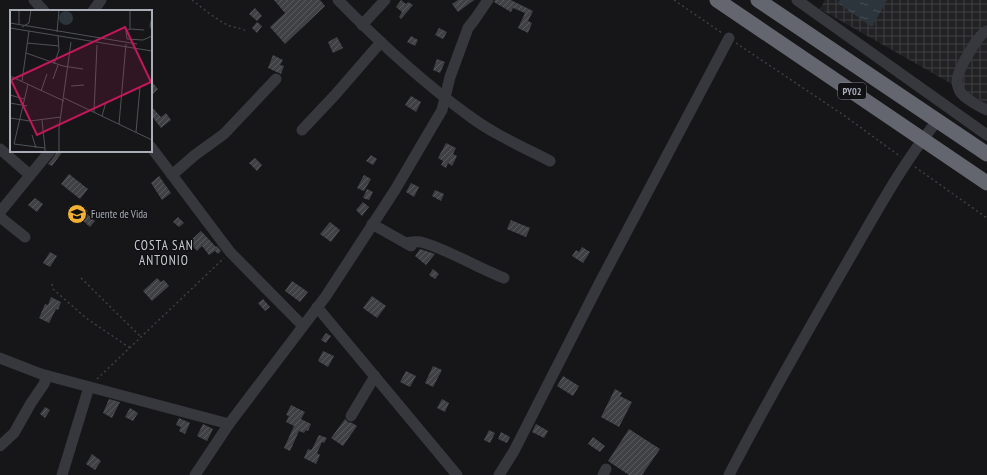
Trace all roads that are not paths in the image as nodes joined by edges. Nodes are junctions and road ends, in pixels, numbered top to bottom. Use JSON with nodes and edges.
{"nodes":[{"id":1,"x":34,"y":0,"type":"edge"},
{"id":2,"x":100,"y":0,"type":"edge"},
{"id":3,"x":338,"y":0,"type":"edge"},
{"id":4,"x":385,"y":0,"type":"edge"},
{"id":5,"x":488,"y":0,"type":"edge"},
{"id":6,"x":717,"y":0,"type":"edge"},
{"id":7,"x":758,"y":0,"type":"edge"},
{"id":8,"x":797,"y":0,"type":"edge"},
{"id":9,"x":43,"y":10,"type":"edge"},
{"id":10,"x":94,"y":10,"type":"edge"},
{"id":11,"x":362,"y":24,"type":"junction"},
{"id":12,"x":987,"y":31,"type":"edge"},
{"id":13,"x":729,"y":38,"type":"road end"},
{"id":14,"x":381,"y":42,"type":"junction"},
{"id":15,"x":276,"y":79,"type":"dead end"},
{"id":16,"x":446,"y":98,"type":"junction"},
{"id":17,"x":987,"y":110,"type":"edge"},
{"id":18,"x":937,"y":121,"type":"junction"},
{"id":19,"x":302,"y":130,"type":"dead end"},
{"id":20,"x":987,"y":135,"type":"edge"},
{"id":21,"x":922,"y":139,"type":"junction"},
{"id":22,"x":152,"y":148,"type":"edge"},
{"id":23,"x":0,"y":149,"type":"edge"},
{"id":24,"x":49,"y":152,"type":"edge"},
{"id":25,"x":987,"y":154,"type":"edge"},
{"id":26,"x":550,"y":161,"type":"dead end"},
{"id":27,"x":30,"y":175,"type":"junction"},
{"id":28,"x":172,"y":175,"type":"junction"},
{"id":29,"x":987,"y":183,"type":"edge"},
{"id":30,"x":0,"y":212,"type":"edge"},
{"id":31,"x":0,"y":217,"type":"edge"},
{"id":32,"x":372,"y":224,"type":"junction"},
{"id":33,"x":25,"y":237,"type":"dead end"},
{"id":34,"x":504,"y":278,"type":"dead end"},
{"id":35,"x":317,"y":307,"type":"junction"},
{"id":36,"x":303,"y":326,"type":"junction"},
{"id":37,"x":0,"y":358,"type":"edge"},
{"id":38,"x":47,"y":376,"type":"junction"},
{"id":39,"x":375,"y":376,"type":"junction"},
{"id":40,"x":89,"y":387,"type":"junction"},
{"id":41,"x":351,"y":416,"type":"dead end"},
{"id":42,"x":229,"y":424,"type":"junction"},
{"id":43,"x":0,"y":446,"type":"edge"},
{"id":44,"x":62,"y":475,"type":"edge"},
{"id":45,"x":195,"y":475,"type":"edge"},
{"id":46,"x":457,"y":475,"type":"edge"},
{"id":47,"x":499,"y":475,"type":"edge"},
{"id":48,"x":729,"y":475,"type":"edge"}],
"edges":[{"from":1,"to":9,"type":"street"},
{"from":2,"to":10,"type":"street"},
{"from":3,"to":11,"type":"street"},
{"from":4,"to":11,"type":"street"},
{"from":5,"to":16,"type":"street"},
{"from":6,"to":21,"type":"highway","number":"PY02"},
{"from":7,"to":18,"type":"highway","number":"PY02"},
{"from":8,"to":20,"type":"street"},
{"from":11,"to":14,"type":"street"},
{"from":12,"to":17,"type":"street"},
{"from":13,"to":47,"type":"street"},
{"from":14,"to":16,"type":"street"},
{"from":14,"to":19,"type":"street"},
{"from":15,"to":28,"type":"street"},
{"from":16,"to":26,"type":"street"},
{"from":16,"to":32,"type":"street"},
{"from":18,"to":21,"type":"street"},
{"from":18,"to":25,"type":"highway","number":"PY02"},
{"from":21,"to":29,"type":"highway","number":"PY02"},
{"from":21,"to":48,"type":"street"},
{"from":22,"to":28,"type":"street"},
{"from":23,"to":27,"type":"street"},
{"from":24,"to":27,"type":"street"},
{"from":27,"to":30,"type":"street"},
{"from":28,"to":36,"type":"street"},
{"from":31,"to":33,"type":"street"},
{"from":32,"to":34,"type":"street"},
{"from":32,"to":35,"type":"street"},
{"from":35,"to":36,"type":"street"},
{"from":35,"to":39,"type":"street"},
{"from":36,"to":42,"type":"street"},
{"from":37,"to":38,"type":"street"},
{"from":38,"to":40,"type":"street"},
{"from":38,"to":43,"type":"street"},
{"from":39,"to":41,"type":"street"},
{"from":39,"to":46,"type":"street"},
{"from":40,"to":42,"type":"street"},
{"from":40,"to":44,"type":"street"},
{"from":42,"to":45,"type":"street"}]}
